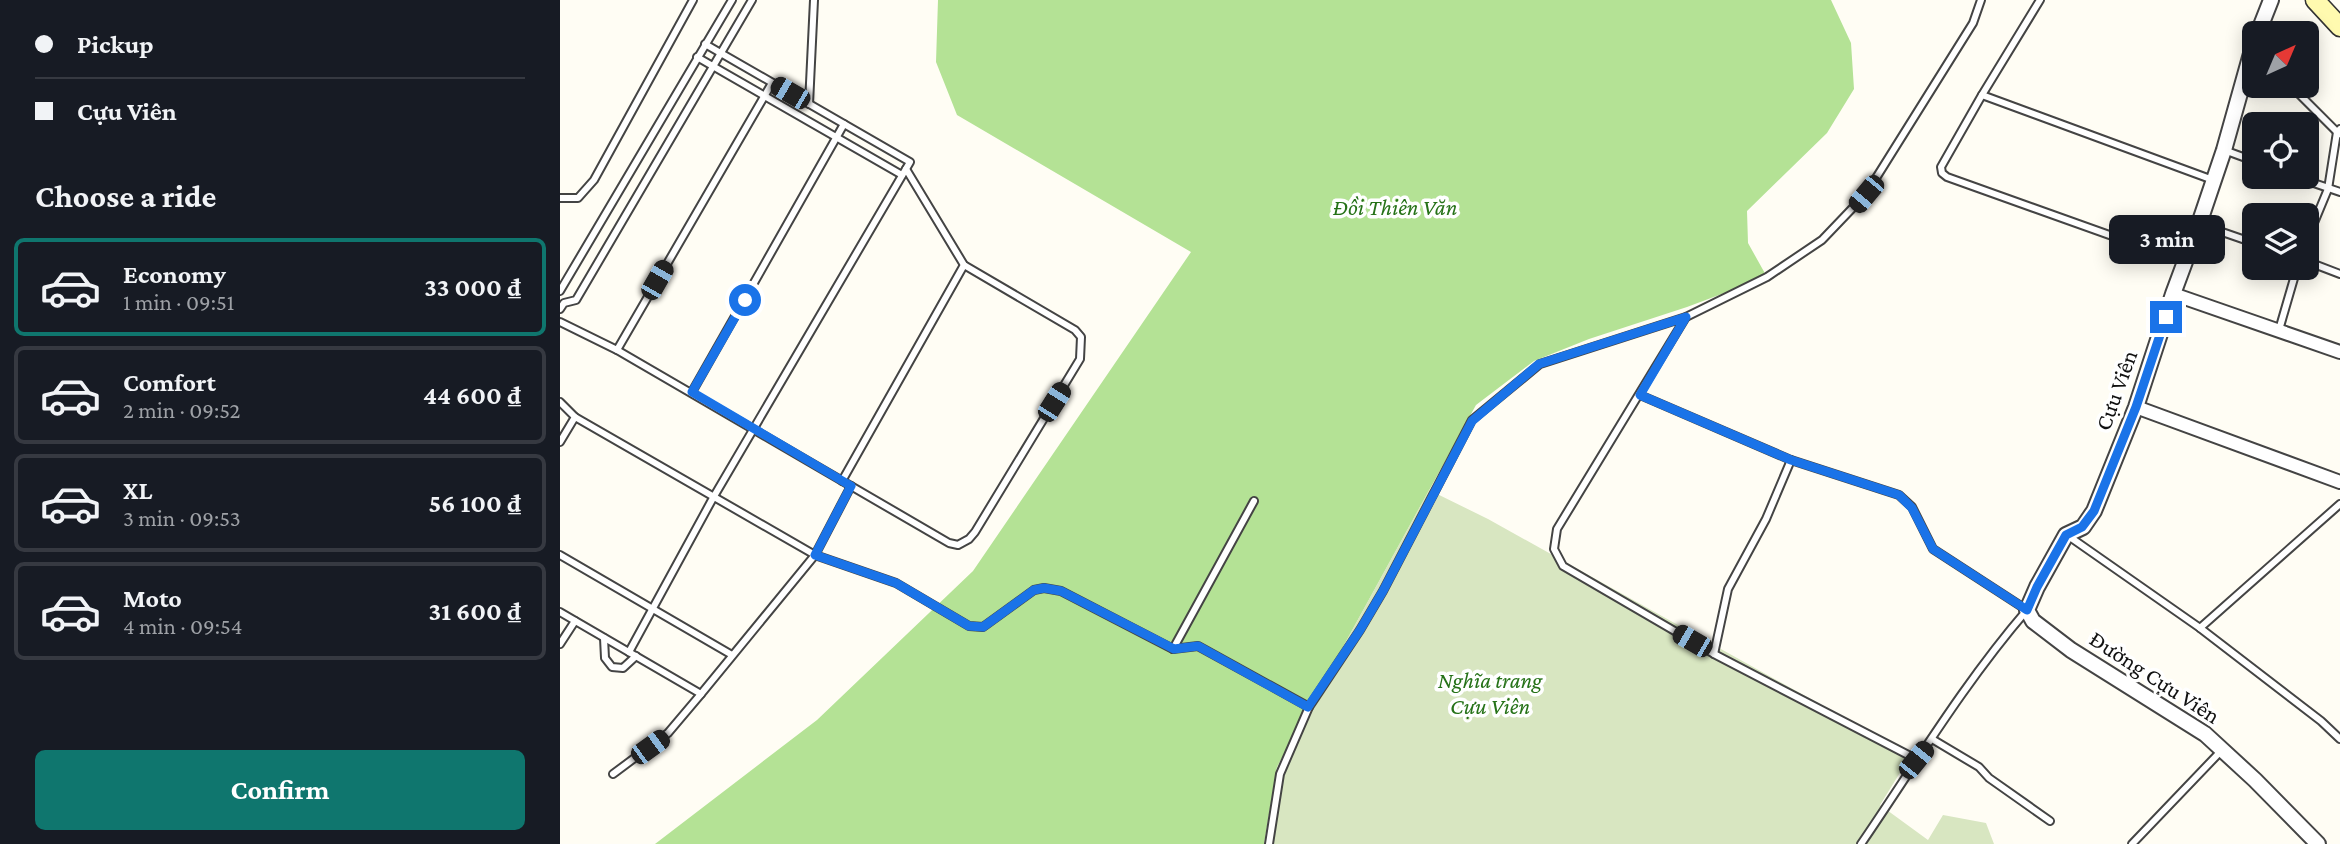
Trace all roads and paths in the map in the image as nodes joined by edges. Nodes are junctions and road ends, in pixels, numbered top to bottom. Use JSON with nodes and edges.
{"nodes":[{"id":1,"x":693,"y":0,"type":"edge"},
{"id":2,"x":732,"y":0,"type":"edge"},
{"id":3,"x":752,"y":0,"type":"edge"},
{"id":4,"x":814,"y":0,"type":"edge"},
{"id":5,"x":1982,"y":0,"type":"edge"},
{"id":6,"x":2040,"y":0,"type":"edge"},
{"id":7,"x":2271,"y":0,"type":"edge"},
{"id":8,"x":2315,"y":0,"type":"edge"},
{"id":9,"x":2263,"y":21,"type":"edge"},
{"id":10,"x":2340,"y":27,"type":"edge"},
{"id":11,"x":705,"y":44,"type":"junction"},
{"id":12,"x":721,"y":53,"type":"junction"},
{"id":13,"x":698,"y":57,"type":"junction"},
{"id":14,"x":713,"y":66,"type":"junction"},
{"id":15,"x":772,"y":83,"type":"junction"},
{"id":16,"x":2242,"y":88,"type":"edge"},
{"id":17,"x":765,"y":95,"type":"junction"},
{"id":18,"x":1982,"y":95,"type":"junction"},
{"id":19,"x":2304,"y":98,"type":"edge"},
{"id":20,"x":809,"y":104,"type":"junction"},
{"id":21,"x":844,"y":124,"type":"junction"},
{"id":22,"x":2339,"y":132,"type":"edge"},
{"id":23,"x":837,"y":138,"type":"junction"},
{"id":24,"x":2224,"y":150,"type":"junction"},
{"id":25,"x":2242,"y":157,"type":"edge"},
{"id":26,"x":906,"y":168,"type":"junction"},
{"id":27,"x":2213,"y":180,"type":"junction"},
{"id":28,"x":2319,"y":186,"type":"edge"},
{"id":29,"x":2328,"y":189,"type":"junction"},
{"id":30,"x":2340,"y":192,"type":"edge"},
{"id":31,"x":560,"y":198,"type":"edge"},
{"id":32,"x":2319,"y":211,"type":"edge"},
{"id":33,"x":2199,"y":224,"type":"junction"},
{"id":34,"x":2242,"y":239,"type":"edge"},
{"id":35,"x":2185,"y":262,"type":"junction"},
{"id":36,"x":964,"y":265,"type":"junction"},
{"id":37,"x":2319,"y":266,"type":"edge"},
{"id":38,"x":2340,"y":274,"type":"edge"},
{"id":39,"x":2293,"y":280,"type":"edge"},
{"id":40,"x":560,"y":292,"type":"edge"},
{"id":41,"x":2173,"y":294,"type":"junction"},
{"id":42,"x":562,"y":306,"type":"edge"},
{"id":43,"x":1686,"y":317,"type":"junction"},
{"id":44,"x":560,"y":323,"type":"edge"},
{"id":45,"x":2278,"y":332,"type":"junction"},
{"id":46,"x":617,"y":350,"type":"junction"},
{"id":47,"x":2340,"y":352,"type":"edge"},
{"id":48,"x":692,"y":392,"type":"junction"},
{"id":49,"x":1640,"y":395,"type":"junction"},
{"id":50,"x":560,"y":402,"type":"edge"},
{"id":51,"x":2136,"y":407,"type":"junction"},
{"id":52,"x":575,"y":416,"type":"junction"},
{"id":53,"x":755,"y":430,"type":"junction"},
{"id":54,"x":560,"y":442,"type":"edge"},
{"id":55,"x":1791,"y":460,"type":"junction"},
{"id":56,"x":842,"y":481,"type":"junction"},
{"id":57,"x":2340,"y":482,"type":"edge"},
{"id":58,"x":851,"y":486,"type":"junction"},
{"id":59,"x":713,"y":498,"type":"junction"},
{"id":60,"x":1254,"y":501,"type":"dead end"},
{"id":61,"x":2340,"y":504,"type":"edge"},
{"id":62,"x":2066,"y":535,"type":"junction"},
{"id":63,"x":560,"y":555,"type":"edge"},
{"id":64,"x":815,"y":555,"type":"junction"},
{"id":65,"x":651,"y":608,"type":"junction"},
{"id":66,"x":2027,"y":610,"type":"junction"},
{"id":67,"x":560,"y":612,"type":"edge"},
{"id":68,"x":575,"y":621,"type":"junction"},
{"id":69,"x":2200,"y":628,"type":"junction"},
{"id":70,"x":604,"y":638,"type":"junction"},
{"id":71,"x":560,"y":644,"type":"edge"},
{"id":72,"x":1174,"y":649,"type":"junction"},
{"id":73,"x":629,"y":652,"type":"junction"},
{"id":74,"x":1714,"y":654,"type":"junction"},
{"id":75,"x":733,"y":655,"type":"junction"},
{"id":76,"x":636,"y":656,"type":"junction"},
{"id":77,"x":701,"y":694,"type":"junction"},
{"id":78,"x":1308,"y":707,"type":"junction"},
{"id":79,"x":1933,"y":739,"type":"junction"},
{"id":80,"x":2340,"y":739,"type":"edge"},
{"id":81,"x":2222,"y":750,"type":"junction"},
{"id":82,"x":1916,"y":760,"type":"junction"},
{"id":83,"x":613,"y":774,"type":"dead end"},
{"id":84,"x":2050,"y":821,"type":"dead end"},
{"id":85,"x":1269,"y":844,"type":"edge"},
{"id":86,"x":1861,"y":844,"type":"edge"},
{"id":87,"x":2132,"y":844,"type":"edge"},
{"id":88,"x":2318,"y":844,"type":"edge"}],
"edges":[{"from":1,"to":31,"type":"lane"},
{"from":2,"to":11,"type":"lane"},
{"from":3,"to":12,"type":"lane"},
{"from":4,"to":20,"type":"lane"},
{"from":5,"to":43,"type":"lane"},
{"from":6,"to":18,"type":"lane"},
{"from":7,"to":9,"type":"street","name":"Cựu Viên"},
{"from":8,"to":10,"type":"main road"},
{"from":11,"to":12,"type":"lane"},
{"from":11,"to":13,"type":"lane"},
{"from":12,"to":14,"type":"lane"},
{"from":12,"to":15,"type":"lane"},
{"from":13,"to":14,"type":"lane"},
{"from":13,"to":40,"type":"lane"},
{"from":14,"to":17,"type":"lane"},
{"from":14,"to":42,"type":"lane"},
{"from":15,"to":17,"type":"lane"},
{"from":15,"to":20,"type":"lane"},
{"from":16,"to":24,"type":"street","name":"Cựu Viên"},
{"from":17,"to":23,"type":"lane"},
{"from":17,"to":46,"type":"lane"},
{"from":18,"to":27,"type":"lane"},
{"from":18,"to":35,"type":"lane"},
{"from":19,"to":22,"type":"lane"},
{"from":20,"to":21,"type":"lane"},
{"from":21,"to":23,"type":"lane"},
{"from":21,"to":26,"type":"lane"},
{"from":22,"to":29,"type":"lane"},
{"from":23,"to":26,"type":"lane"},
{"from":23,"to":48,"type":"lane"},
{"from":24,"to":25,"type":"lane"},
{"from":24,"to":27,"type":"street","name":"Cựu Viên"},
{"from":26,"to":36,"type":"lane"},
{"from":26,"to":53,"type":"lane"},
{"from":27,"to":33,"type":"street","name":"Cựu Viên"},
{"from":28,"to":29,"type":"lane"},
{"from":29,"to":30,"type":"lane"},
{"from":29,"to":32,"type":"lane"},
{"from":33,"to":34,"type":"lane"},
{"from":33,"to":35,"type":"street","name":"Cựu Viên"},
{"from":35,"to":41,"type":"street","name":"Cựu Viên"},
{"from":36,"to":56,"type":"lane"},
{"from":36,"to":58,"type":"lane"},
{"from":37,"to":38,"type":"lane"},
{"from":39,"to":45,"type":"lane"},
{"from":40,"to":42,"type":"lane"},
{"from":41,"to":45,"type":"street"},
{"from":41,"to":51,"type":"street","name":"Cựu Viên"},
{"from":43,"to":49,"type":"lane"},
{"from":43,"to":78,"type":"lane"},
{"from":44,"to":46,"type":"lane"},
{"from":45,"to":47,"type":"street"},
{"from":46,"to":48,"type":"lane"},
{"from":48,"to":53,"type":"lane"},
{"from":49,"to":55,"type":"lane"},
{"from":49,"to":74,"type":"lane"},
{"from":50,"to":52,"type":"lane"},
{"from":51,"to":57,"type":"street"},
{"from":51,"to":62,"type":"street","name":"Cựu Viên"},
{"from":52,"to":54,"type":"lane"},
{"from":52,"to":59,"type":"lane"},
{"from":53,"to":56,"type":"lane"},
{"from":53,"to":59,"type":"lane"},
{"from":55,"to":66,"type":"lane"},
{"from":55,"to":74,"type":"lane"},
{"from":56,"to":58,"type":"lane"},
{"from":58,"to":64,"type":"lane"},
{"from":59,"to":64,"type":"lane"},
{"from":59,"to":65,"type":"lane"},
{"from":60,"to":72,"type":"lane"},
{"from":61,"to":69,"type":"lane"},
{"from":62,"to":66,"type":"street"},
{"from":62,"to":69,"type":"lane"},
{"from":63,"to":65,"type":"lane"},
{"from":64,"to":72,"type":"lane"},
{"from":64,"to":75,"type":"lane"},
{"from":65,"to":73,"type":"lane"},
{"from":65,"to":75,"type":"lane"},
{"from":66,"to":79,"type":"lane"},
{"from":66,"to":81,"type":"street","name":"Đường Cựu Viên"},
{"from":67,"to":68,"type":"lane"},
{"from":68,"to":70,"type":"lane"},
{"from":68,"to":71,"type":"lane"},
{"from":69,"to":80,"type":"lane"},
{"from":70,"to":73,"type":"lane"},
{"from":70,"to":76,"type":"lane"},
{"from":72,"to":78,"type":"lane"},
{"from":73,"to":76,"type":"lane"},
{"from":74,"to":82,"type":"lane"},
{"from":75,"to":77,"type":"lane"},
{"from":76,"to":77,"type":"lane"},
{"from":77,"to":83,"type":"lane"},
{"from":78,"to":85,"type":"lane"},
{"from":79,"to":82,"type":"lane"},
{"from":79,"to":84,"type":"lane"},
{"from":81,"to":87,"type":"lane"},
{"from":81,"to":88,"type":"street","name":"Đường Cựu Viên"},
{"from":82,"to":86,"type":"lane"}]}
